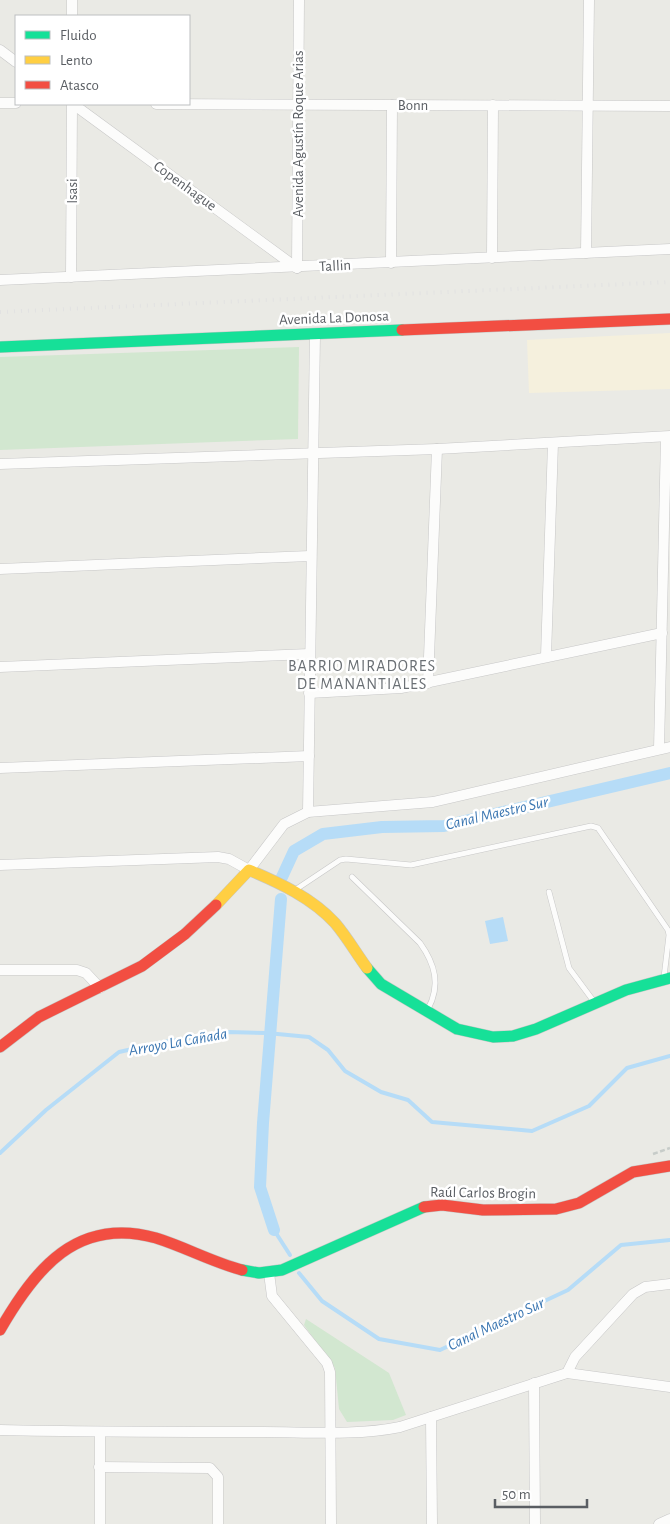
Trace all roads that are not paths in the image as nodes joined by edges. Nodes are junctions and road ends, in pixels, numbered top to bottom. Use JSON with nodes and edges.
{"nodes":[{"id":1,"x":72,"y":0,"type":"edge"},
{"id":2,"x":299,"y":0,"type":"edge"},
{"id":3,"x":589,"y":0,"type":"edge"},
{"id":4,"x":72,"y":15,"type":"edge"},
{"id":5,"x":0,"y":50,"type":"edge"},
{"id":6,"x":15,"y":61,"type":"edge"},
{"id":7,"x":0,"y":103,"type":"edge"},
{"id":8,"x":15,"y":103,"type":"edge"},
{"id":9,"x":190,"y":104,"type":"edge"},
{"id":10,"x":299,"y":104,"type":"junction"},
{"id":11,"x":72,"y":105,"type":"edge"},
{"id":12,"x":73,"y":105,"type":"edge"},
{"id":13,"x":392,"y":105,"type":"junction"},
{"id":14,"x":493,"y":105,"type":"junction"},
{"id":15,"x":588,"y":106,"type":"junction"},
{"id":16,"x":670,"y":106,"type":"edge"},
{"id":17,"x":670,"y":249,"type":"edge"},
{"id":18,"x":586,"y":253,"type":"junction"},
{"id":19,"x":492,"y":258,"type":"junction"},
{"id":20,"x":391,"y":263,"type":"junction"},
{"id":21,"x":297,"y":268,"type":"junction"},
{"id":22,"x":71,"y":277,"type":"junction"},
{"id":23,"x":0,"y":280,"type":"edge"},
{"id":24,"x":670,"y":319,"type":"edge"},
{"id":25,"x":315,"y":334,"type":"junction"},
{"id":26,"x":0,"y":347,"type":"edge"},
{"id":27,"x":668,"y":437,"type":"edge"},
{"id":28,"x":553,"y":443,"type":"junction"},
{"id":29,"x":436,"y":449,"type":"junction"},
{"id":30,"x":312,"y":453,"type":"junction"},
{"id":31,"x":0,"y":464,"type":"edge"},
{"id":32,"x":667,"y":550,"type":"edge"},
{"id":33,"x":310,"y":556,"type":"junction"},
{"id":34,"x":0,"y":569,"type":"edge"},
{"id":35,"x":662,"y":633,"type":"junction"},
{"id":36,"x":310,"y":654,"type":"junction"},
{"id":37,"x":546,"y":656,"type":"junction"},
{"id":38,"x":0,"y":666,"type":"edge"},
{"id":39,"x":428,"y":682,"type":"junction"},
{"id":40,"x":309,"y":693,"type":"junction"},
{"id":41,"x":670,"y":747,"type":"edge"},
{"id":42,"x":659,"y":749,"type":"junction"},
{"id":43,"x":309,"y":756,"type":"junction"},
{"id":44,"x":0,"y":768,"type":"edge"},
{"id":45,"x":308,"y":812,"type":"junction"},
{"id":46,"x":0,"y":865,"type":"edge"},
{"id":47,"x":249,"y":870,"type":"junction"},
{"id":48,"x":352,"y":877,"type":"dead end"},
{"id":49,"x":292,"y":892,"type":"junction"},
{"id":50,"x":549,"y":892,"type":"dead end"},
{"id":51,"x":0,"y":970,"type":"edge"},
{"id":52,"x":667,"y":978,"type":"edge"},
{"id":53,"x":100,"y":988,"type":"junction"},
{"id":54,"x":595,"y":1003,"type":"junction"},
{"id":55,"x":427,"y":1011,"type":"junction"},
{"id":56,"x":0,"y":1047,"type":"edge"},
{"id":57,"x":670,"y":1166,"type":"edge"},
{"id":58,"x":269,"y":1273,"type":"junction"},
{"id":59,"x":670,"y":1284,"type":"edge"},
{"id":60,"x":0,"y":1330,"type":"edge"},
{"id":61,"x":567,"y":1373,"type":"junction"},
{"id":62,"x":534,"y":1384,"type":"junction"},
{"id":63,"x":670,"y":1387,"type":"edge"},
{"id":64,"x":430,"y":1417,"type":"junction"},
{"id":65,"x":0,"y":1430,"type":"edge"},
{"id":66,"x":100,"y":1432,"type":"junction"},
{"id":67,"x":331,"y":1432,"type":"junction"},
{"id":68,"x":99,"y":1467,"type":"junction"},
{"id":69,"x":670,"y":1519,"type":"edge"},
{"id":70,"x":100,"y":1524,"type":"edge"},
{"id":71,"x":218,"y":1524,"type":"edge"},
{"id":72,"x":331,"y":1524,"type":"edge"},
{"id":73,"x":432,"y":1524,"type":"edge"},
{"id":74,"x":535,"y":1524,"type":"edge"},
{"id":75,"x":659,"y":1524,"type":"edge"}],
"edges":[{"from":1,"to":4,"type":"street"},
{"from":2,"to":10,"type":"street","name":"Avenida Agustín Roque Arias"},
{"from":3,"to":15,"type":"street"},
{"from":5,"to":6,"type":"street"},
{"from":7,"to":8,"type":"street"},
{"from":9,"to":10,"type":"street","name":"Bonn"},
{"from":10,"to":13,"type":"street","name":"Bonn"},
{"from":10,"to":21,"type":"street","name":"Avenida Agustín Roque Arias"},
{"from":11,"to":22,"type":"street","name":"Isasi"},
{"from":12,"to":21,"type":"street","name":"Copenhague"},
{"from":13,"to":14,"type":"street","name":"Bonn"},
{"from":13,"to":20,"type":"street"},
{"from":14,"to":15,"type":"street","name":"Bonn"},
{"from":14,"to":19,"type":"street"},
{"from":15,"to":16,"type":"street","name":"Bonn"},
{"from":15,"to":18,"type":"street"},
{"from":17,"to":18,"type":"street","name":"Tallin"},
{"from":18,"to":19,"type":"street","name":"Tallin"},
{"from":19,"to":20,"type":"street","name":"Tallin"},
{"from":20,"to":21,"type":"street","name":"Tallin"},
{"from":21,"to":22,"type":"street","name":"Tallin"},
{"from":22,"to":23,"type":"street","name":"Tallin"},
{"from":24,"to":25,"type":"street","name":"Avenida La Donosa"},
{"from":25,"to":26,"type":"street","name":"Avenida La Donosa"},
{"from":25,"to":30,"type":"street"},
{"from":27,"to":28,"type":"street"},
{"from":27,"to":32,"type":"street"},
{"from":28,"to":29,"type":"street"},
{"from":28,"to":37,"type":"street"},
{"from":29,"to":30,"type":"street"},
{"from":29,"to":39,"type":"street"},
{"from":30,"to":31,"type":"street"},
{"from":30,"to":33,"type":"street"},
{"from":32,"to":35,"type":"street"},
{"from":33,"to":34,"type":"street"},
{"from":33,"to":36,"type":"street"},
{"from":35,"to":37,"type":"street"},
{"from":35,"to":42,"type":"street"},
{"from":36,"to":38,"type":"street"},
{"from":36,"to":40,"type":"street"},
{"from":37,"to":39,"type":"street"},
{"from":39,"to":40,"type":"street"},
{"from":40,"to":43,"type":"street"},
{"from":41,"to":42,"type":"street"},
{"from":42,"to":45,"type":"street"},
{"from":43,"to":44,"type":"street"},
{"from":43,"to":45,"type":"street"},
{"from":45,"to":47,"type":"street"},
{"from":46,"to":47,"type":"street"},
{"from":47,"to":49,"type":"street"},
{"from":47,"to":53,"type":"street"},
{"from":48,"to":55,"type":"lane"},
{"from":49,"to":52,"type":"lane"},
{"from":49,"to":55,"type":"street"},
{"from":50,"to":54,"type":"lane"},
{"from":51,"to":53,"type":"street"},
{"from":52,"to":54,"type":"street"},
{"from":53,"to":56,"type":"street"},
{"from":54,"to":55,"type":"street"},
{"from":57,"to":58,"type":"street","name":"Raúl Carlos Brogin"},
{"from":58,"to":60,"type":"street"},
{"from":58,"to":67,"type":"street"},
{"from":59,"to":61,"type":"street"},
{"from":61,"to":62,"type":"street"},
{"from":61,"to":63,"type":"street"},
{"from":62,"to":64,"type":"street"},
{"from":62,"to":74,"type":"street"},
{"from":64,"to":67,"type":"street"},
{"from":64,"to":73,"type":"street"},
{"from":65,"to":66,"type":"street"},
{"from":66,"to":67,"type":"street"},
{"from":66,"to":68,"type":"street"},
{"from":67,"to":72,"type":"street"},
{"from":68,"to":70,"type":"street"},
{"from":68,"to":71,"type":"street"},
{"from":69,"to":75,"type":"street"}]}
